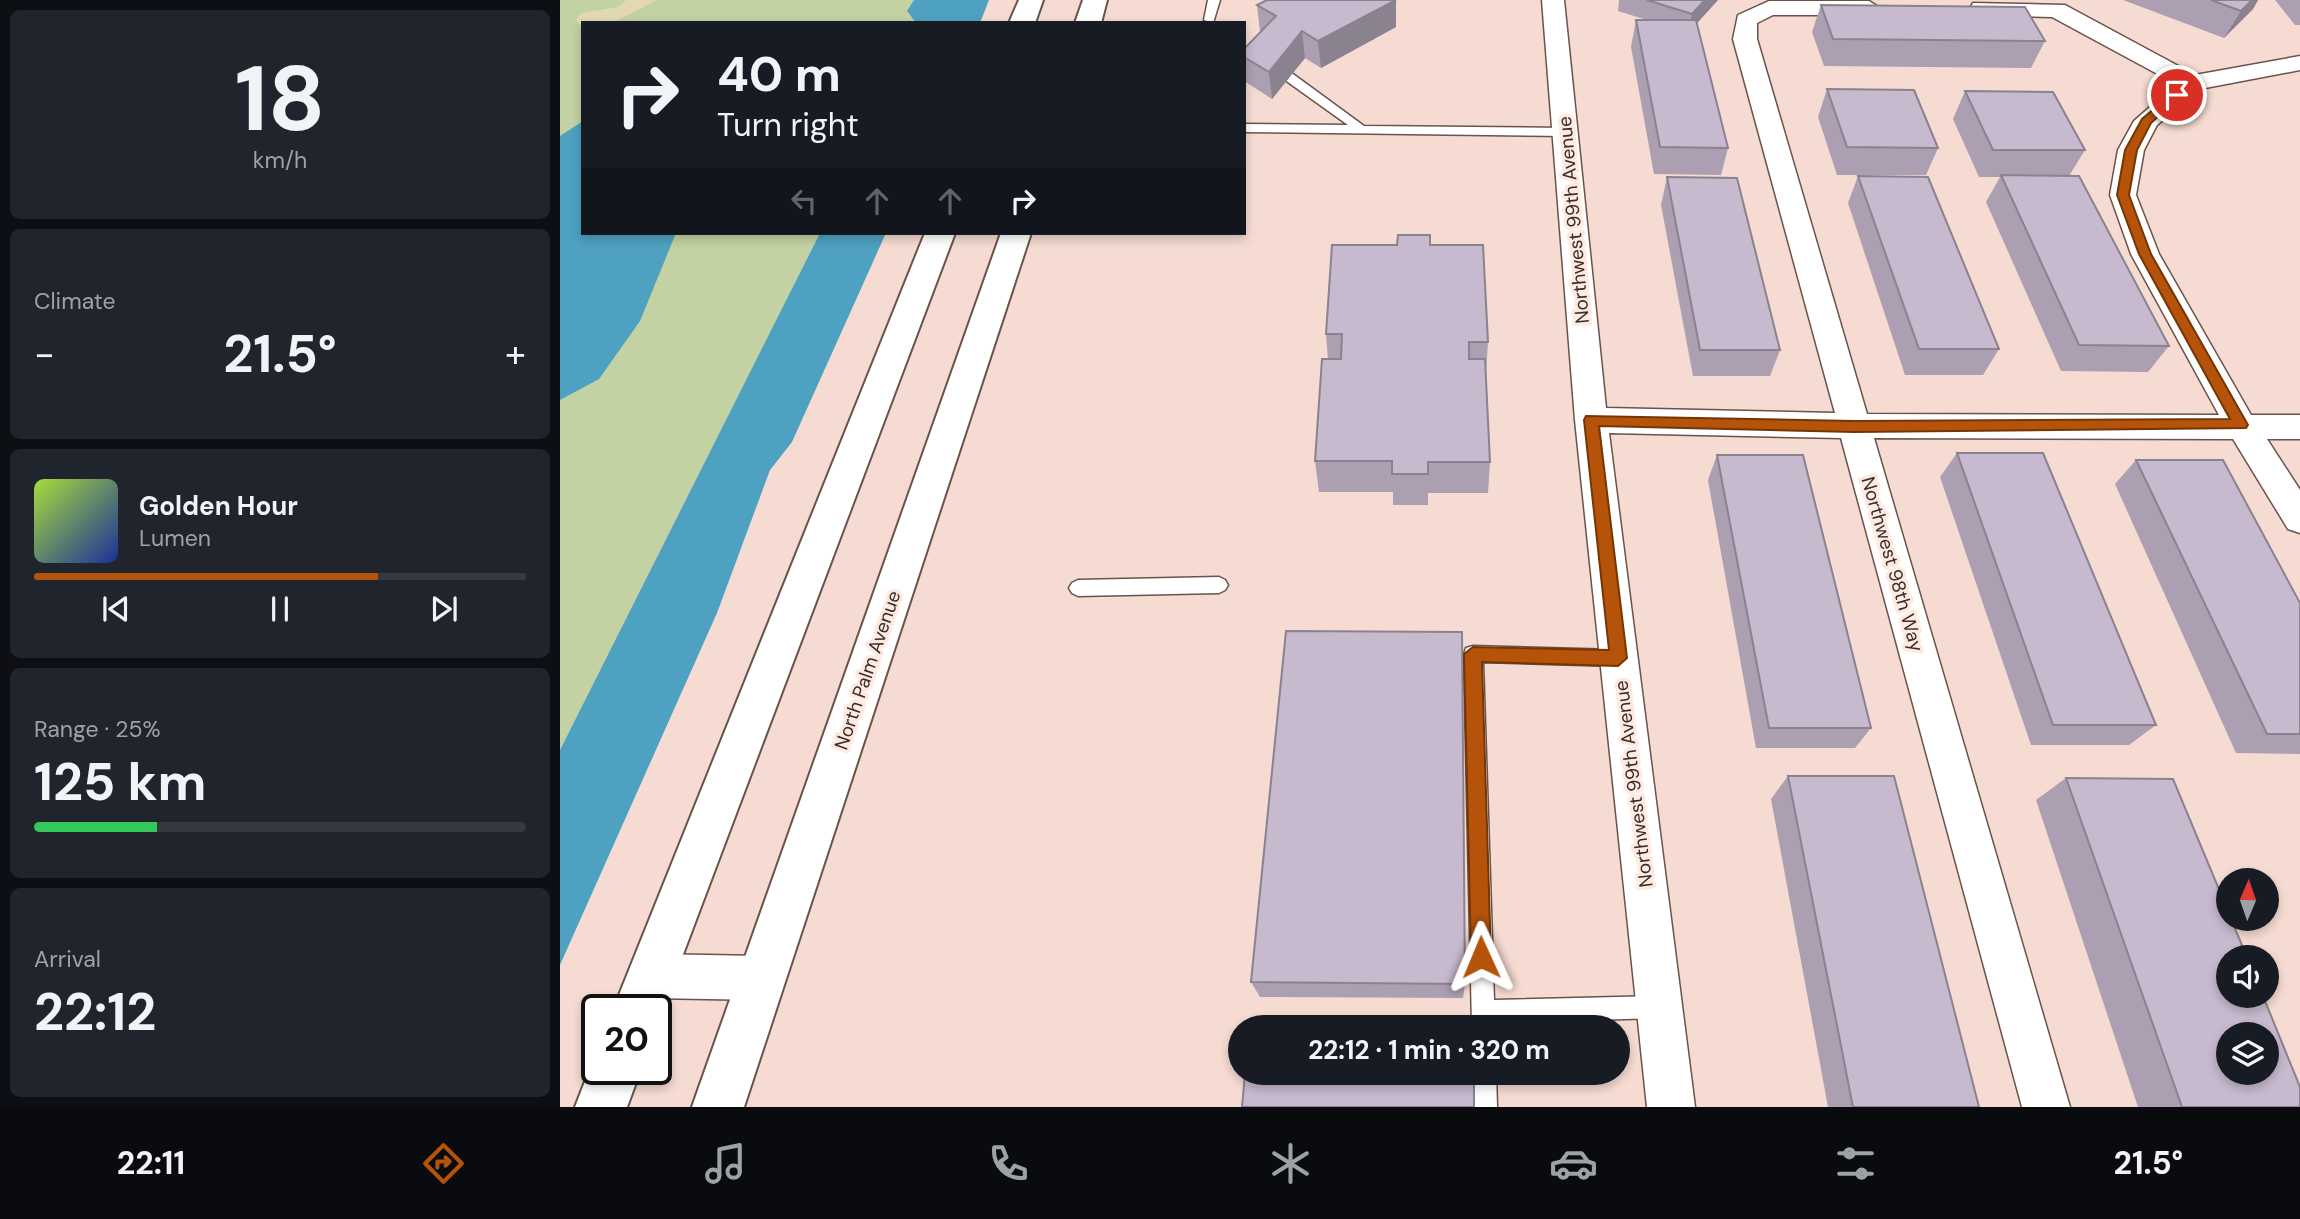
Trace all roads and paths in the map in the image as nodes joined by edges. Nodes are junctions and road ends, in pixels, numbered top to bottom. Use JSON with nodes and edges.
{"nodes":[{"id":1,"x":1031,"y":0,"type":"edge"},
{"id":2,"x":1096,"y":0,"type":"edge"},
{"id":3,"x":1214,"y":0,"type":"edge"},
{"id":4,"x":1553,"y":0,"type":"edge"},
{"id":5,"x":1895,"y":8,"type":"edge"},
{"id":6,"x":1965,"y":8,"type":"edge"},
{"id":7,"x":1023,"y":21,"type":"edge"},
{"id":8,"x":1089,"y":21,"type":"edge"},
{"id":9,"x":1208,"y":21,"type":"edge"},
{"id":10,"x":2300,"y":63,"type":"edge"},
{"id":11,"x":1289,"y":77,"type":"edge"},
{"id":12,"x":2192,"y":82,"type":"junction"},
{"id":13,"x":1246,"y":128,"type":"edge"},
{"id":14,"x":1362,"y":130,"type":"junction"},
{"id":15,"x":1565,"y":132,"type":"junction"},
{"id":16,"x":939,"y":235,"type":"edge"},
{"id":17,"x":1015,"y":235,"type":"edge"},
{"id":18,"x":1591,"y":420,"type":"junction"},
{"id":19,"x":2241,"y":425,"type":"junction"},
{"id":20,"x":1854,"y":426,"type":"junction"},
{"id":21,"x":2300,"y":427,"type":"edge"},
{"id":22,"x":2300,"y":519,"type":"edge"},
{"id":23,"x":1219,"y":585,"type":"dead end"},
{"id":24,"x":1078,"y":587,"type":"dead end"},
{"id":25,"x":1618,"y":658,"type":"junction"},
{"id":26,"x":762,"y":978,"type":"junction"},
{"id":27,"x":645,"y":993,"type":"edge"},
{"id":28,"x":1659,"y":1006,"type":"junction"},
{"id":29,"x":1483,"y":1015,"type":"edge"},
{"id":30,"x":1546,"y":1015,"type":"edge"},
{"id":31,"x":609,"y":1085,"type":"edge"},
{"id":32,"x":1484,"y":1085,"type":"edge"},
{"id":33,"x":601,"y":1107,"type":"edge"},
{"id":34,"x":718,"y":1107,"type":"edge"},
{"id":35,"x":1485,"y":1107,"type":"edge"},
{"id":36,"x":1671,"y":1107,"type":"edge"},
{"id":37,"x":2046,"y":1107,"type":"edge"}],
"edges":[{"from":1,"to":7,"type":"main road"},
{"from":2,"to":8,"type":"main road"},
{"from":3,"to":9,"type":"lane"},
{"from":4,"to":15,"type":"street","name":"Northwest 99th Avenue"},
{"from":5,"to":20,"type":"street","name":"Northwest 98th Way"},
{"from":6,"to":12,"type":"street"},
{"from":10,"to":12,"type":"street"},
{"from":11,"to":14,"type":"lane"},
{"from":12,"to":19,"type":"street"},
{"from":13,"to":14,"type":"lane"},
{"from":14,"to":15,"type":"lane"},
{"from":15,"to":18,"type":"street","name":"Northwest 99th Avenue"},
{"from":16,"to":27,"type":"main road"},
{"from":17,"to":26,"type":"main road","name":"North Palm Avenue"},
{"from":18,"to":20,"type":"street"},
{"from":18,"to":25,"type":"street","name":"Northwest 99th Avenue"},
{"from":19,"to":20,"type":"street"},
{"from":19,"to":21,"type":"street"},
{"from":19,"to":22,"type":"street"},
{"from":20,"to":37,"type":"street","name":"Northwest 98th Way"},
{"from":23,"to":24,"type":"lane"},
{"from":25,"to":28,"type":"street","name":"Northwest 99th Avenue"},
{"from":25,"to":29,"type":"lane"},
{"from":26,"to":27,"type":"street"},
{"from":26,"to":34,"type":"main road","name":"North Palm Avenue"},
{"from":28,"to":30,"type":"lane"},
{"from":28,"to":36,"type":"street","name":"Northwest 99th Avenue"},
{"from":31,"to":33,"type":"main road"},
{"from":32,"to":35,"type":"lane"}]}
